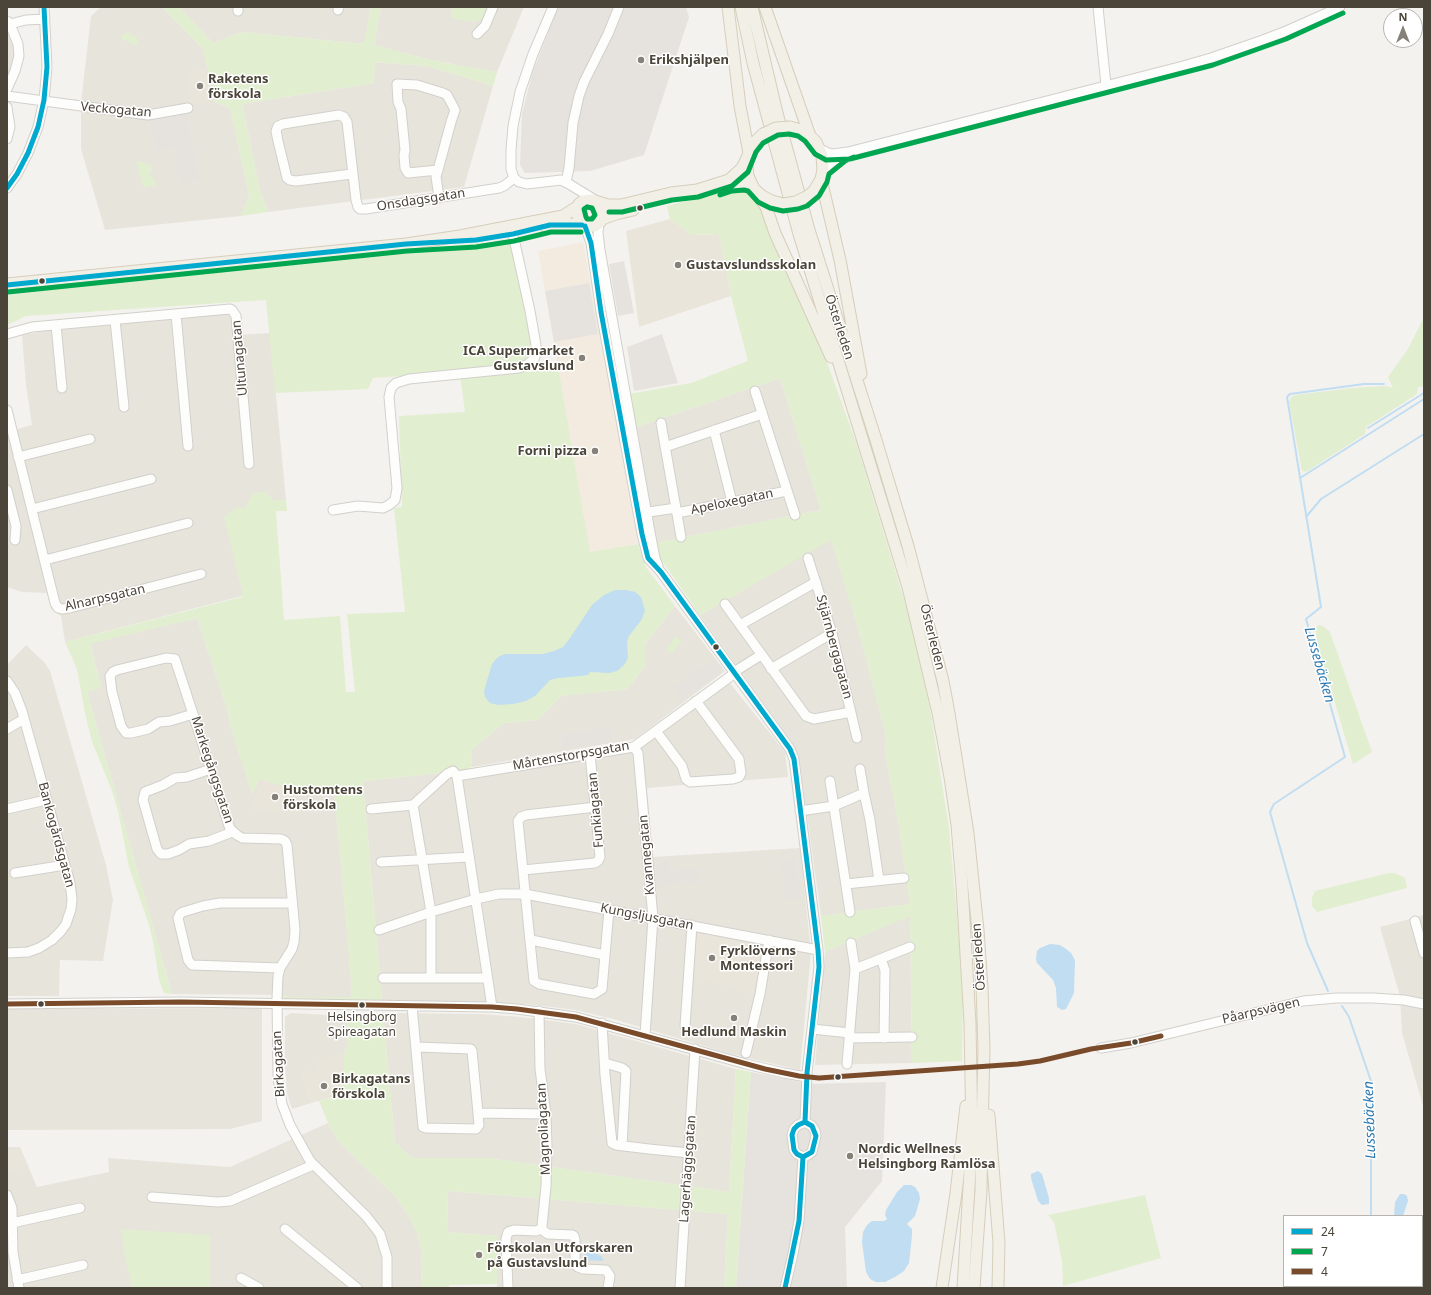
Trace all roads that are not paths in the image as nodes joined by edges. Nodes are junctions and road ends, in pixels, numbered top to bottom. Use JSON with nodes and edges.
{"nodes":[{"id":1,"x":44,"y":7,"type":"edge"},
{"id":2,"x":493,"y":7,"type":"edge"},
{"id":3,"x":554,"y":7,"type":"edge"},
{"id":4,"x":619,"y":7,"type":"edge"},
{"id":5,"x":728,"y":7,"type":"edge"},
{"id":6,"x":741,"y":7,"type":"edge"},
{"id":7,"x":752,"y":7,"type":"edge"},
{"id":8,"x":765,"y":7,"type":"edge"},
{"id":9,"x":1098,"y":7,"type":"edge"},
{"id":10,"x":1340,"y":7,"type":"edge"},
{"id":11,"x":45,"y":18,"type":"junction"},
{"id":12,"x":9,"y":22,"type":"edge"},
{"id":13,"x":477,"y":34,"type":"dead end"},
{"id":14,"x":1106,"y":85,"type":"junction"},
{"id":15,"x":7,"y":89,"type":"edge"},
{"id":16,"x":7,"y":96,"type":"edge"},
{"id":17,"x":44,"y":100,"type":"junction"},
{"id":18,"x":7,"y":107,"type":"edge"},
{"id":19,"x":188,"y":108,"type":"dead end"},
{"id":20,"x":810,"y":136,"type":"junction"},
{"id":21,"x":7,"y":139,"type":"edge"},
{"id":22,"x":820,"y":149,"type":"junction"},
{"id":23,"x":848,"y":152,"type":"junction"},
{"id":24,"x":748,"y":156,"type":"junction"},
{"id":25,"x":438,"y":170,"type":"junction"},
{"id":26,"x":352,"y":174,"type":"junction"},
{"id":27,"x":822,"y":175,"type":"junction"},
{"id":28,"x":514,"y":178,"type":"junction"},
{"id":29,"x":8,"y":184,"type":"edge"},
{"id":30,"x":569,"y":184,"type":"junction"},
{"id":31,"x":753,"y":187,"type":"junction"},
{"id":32,"x":439,"y":198,"type":"junction"},
{"id":33,"x":596,"y":201,"type":"junction"},
{"id":34,"x":578,"y":206,"type":"junction"},
{"id":35,"x":601,"y":221,"type":"junction"},
{"id":36,"x":526,"y":224,"type":"junction"},
{"id":37,"x":583,"y":226,"type":"junction"},
{"id":38,"x":513,"y":234,"type":"junction"},
{"id":39,"x":406,"y":244,"type":"junction"},
{"id":40,"x":10,"y":284,"type":"edge"},
{"id":41,"x":176,"y":314,"type":"junction"},
{"id":42,"x":115,"y":320,"type":"junction"},
{"id":43,"x":56,"y":325,"type":"junction"},
{"id":44,"x":7,"y":334,"type":"edge"},
{"id":45,"x":62,"y":388,"type":"dead end"},
{"id":46,"x":755,"y":391,"type":"dead end"},
{"id":47,"x":124,"y":407,"type":"dead end"},
{"id":48,"x":853,"y":407,"type":"junction"},
{"id":49,"x":7,"y":410,"type":"edge"},
{"id":50,"x":762,"y":414,"type":"junction"},
{"id":51,"x":870,"y":422,"type":"junction"},
{"id":52,"x":661,"y":423,"type":"dead end"},
{"id":53,"x":714,"y":430,"type":"junction"},
{"id":54,"x":90,"y":439,"type":"dead end"},
{"id":55,"x":188,"y":446,"type":"dead end"},
{"id":56,"x":665,"y":446,"type":"junction"},
{"id":57,"x":18,"y":457,"type":"junction"},
{"id":58,"x":249,"y":464,"type":"dead end"},
{"id":59,"x":151,"y":479,"type":"dead end"},
{"id":60,"x":7,"y":490,"type":"edge"},
{"id":61,"x":787,"y":490,"type":"junction"},
{"id":62,"x":732,"y":502,"type":"junction"},
{"id":63,"x":32,"y":509,"type":"junction"},
{"id":64,"x":333,"y":510,"type":"dead end"},
{"id":65,"x":676,"y":510,"type":"junction"},
{"id":66,"x":642,"y":513,"type":"junction"},
{"id":67,"x":795,"y":515,"type":"dead end"},
{"id":68,"x":188,"y":523,"type":"dead end"},
{"id":69,"x":681,"y":538,"type":"dead end"},
{"id":70,"x":15,"y":540,"type":"dead end"},
{"id":71,"x":808,"y":558,"type":"dead end"},
{"id":72,"x":45,"y":560,"type":"junction"},
{"id":73,"x":201,"y":574,"type":"dead end"},
{"id":74,"x":816,"y":582,"type":"junction"},
{"id":75,"x":725,"y":604,"type":"dead end"},
{"id":76,"x":740,"y":625,"type":"junction"},
{"id":77,"x":832,"y":633,"type":"junction"},
{"id":78,"x":761,"y":655,"type":"junction"},
{"id":79,"x":771,"y":669,"type":"junction"},
{"id":80,"x":734,"y":673,"type":"junction"},
{"id":81,"x":7,"y":680,"type":"edge"},
{"id":82,"x":696,"y":701,"type":"junction"},
{"id":83,"x":851,"y":712,"type":"junction"},
{"id":84,"x":194,"y":714,"type":"junction"},
{"id":85,"x":24,"y":719,"type":"junction"},
{"id":86,"x":7,"y":729,"type":"edge"},
{"id":87,"x":656,"y":731,"type":"junction"},
{"id":88,"x":857,"y":738,"type":"dead end"},
{"id":89,"x":634,"y":747,"type":"junction"},
{"id":90,"x":590,"y":754,"type":"junction"},
{"id":91,"x":211,"y":769,"type":"junction"},
{"id":92,"x":860,"y":769,"type":"dead end"},
{"id":93,"x":455,"y":774,"type":"junction"},
{"id":94,"x":830,"y":781,"type":"dead end"},
{"id":95,"x":864,"y":793,"type":"junction"},
{"id":96,"x":46,"y":800,"type":"junction"},
{"id":97,"x":413,"y":805,"type":"junction"},
{"id":98,"x":834,"y":806,"type":"junction"},
{"id":99,"x":596,"y":807,"type":"junction"},
{"id":100,"x":7,"y":809,"type":"edge"},
{"id":101,"x":371,"y":809,"type":"dead end"},
{"id":102,"x":800,"y":811,"type":"junction"},
{"id":103,"x":232,"y":832,"type":"junction"},
{"id":104,"x":469,"y":857,"type":"junction"},
{"id":105,"x":422,"y":860,"type":"junction"},
{"id":106,"x":381,"y":862,"type":"dead end"},
{"id":107,"x":65,"y":865,"type":"junction"},
{"id":108,"x":523,"y":870,"type":"junction"},
{"id":109,"x":14,"y":873,"type":"dead end"},
{"id":110,"x":904,"y":878,"type":"dead end"},
{"id":111,"x":879,"y":880,"type":"junction"},
{"id":112,"x":846,"y":884,"type":"junction"},
{"id":113,"x":525,"y":894,"type":"junction"},
{"id":114,"x":476,"y":899,"type":"junction"},
{"id":115,"x":292,"y":903,"type":"junction"},
{"id":116,"x":609,"y":910,"type":"junction"},
{"id":117,"x":431,"y":912,"type":"junction"},
{"id":118,"x":850,"y":912,"type":"dead end"},
{"id":119,"x":653,"y":918,"type":"junction"},
{"id":120,"x":1415,"y":921,"type":"dead end"},
{"id":121,"x":692,"y":925,"type":"junction"},
{"id":122,"x":379,"y":930,"type":"dead end"},
{"id":123,"x":531,"y":940,"type":"junction"},
{"id":124,"x":769,"y":940,"type":"junction"},
{"id":125,"x":851,"y":943,"type":"dead end"},
{"id":126,"x":910,"y":947,"type":"dead end"},
{"id":127,"x":818,"y":950,"type":"junction"},
{"id":128,"x":7,"y":953,"type":"edge"},
{"id":129,"x":1424,"y":953,"type":"edge"},
{"id":130,"x":605,"y":954,"type":"junction"},
{"id":131,"x":881,"y":960,"type":"junction"},
{"id":132,"x":280,"y":968,"type":"junction"},
{"id":133,"x":855,"y":969,"type":"junction"},
{"id":134,"x":383,"y":978,"type":"dead end"},
{"id":135,"x":431,"y":978,"type":"junction"},
{"id":136,"x":487,"y":978,"type":"junction"},
{"id":137,"x":7,"y":1004,"type":"edge"},
{"id":138,"x":277,"y":1004,"type":"junction"},
{"id":139,"x":1424,"y":1004,"type":"edge"},
{"id":140,"x":412,"y":1006,"type":"junction"},
{"id":141,"x":492,"y":1007,"type":"junction"},
{"id":142,"x":539,"y":1011,"type":"junction"},
{"id":143,"x":602,"y":1024,"type":"junction"},
{"id":144,"x":686,"y":1026,"type":"dead end"},
{"id":145,"x":812,"y":1030,"type":"junction"},
{"id":146,"x":645,"y":1035,"type":"junction"},
{"id":147,"x":850,"y":1036,"type":"junction"},
{"id":148,"x":912,"y":1037,"type":"dead end"},
{"id":149,"x":884,"y":1038,"type":"junction"},
{"id":150,"x":416,"y":1048,"type":"junction"},
{"id":151,"x":1101,"y":1048,"type":"dead end"},
{"id":152,"x":695,"y":1049,"type":"junction"},
{"id":153,"x":746,"y":1053,"type":"dead end"},
{"id":154,"x":984,"y":1058,"type":"junction"},
{"id":155,"x":604,"y":1063,"type":"junction"},
{"id":156,"x":847,"y":1064,"type":"dead end"},
{"id":157,"x":970,"y":1066,"type":"junction"},
{"id":158,"x":807,"y":1077,"type":"junction"},
{"id":159,"x":478,"y":1114,"type":"junction"},
{"id":160,"x":546,"y":1114,"type":"junction"},
{"id":161,"x":805,"y":1122,"type":"junction"},
{"id":162,"x":622,"y":1146,"type":"junction"},
{"id":163,"x":689,"y":1153,"type":"junction"},
{"id":164,"x":803,"y":1157,"type":"junction"},
{"id":165,"x":313,"y":1165,"type":"junction"},
{"id":166,"x":7,"y":1195,"type":"edge"},
{"id":167,"x":152,"y":1198,"type":"dead end"},
{"id":168,"x":80,"y":1208,"type":"dead end"},
{"id":169,"x":12,"y":1222,"type":"junction"},
{"id":170,"x":285,"y":1229,"type":"dead end"},
{"id":171,"x":541,"y":1229,"type":"junction"},
{"id":172,"x":83,"y":1265,"type":"dead end"},
{"id":173,"x":241,"y":1278,"type":"dead end"},
{"id":174,"x":18,"y":1284,"type":"edge"},
{"id":175,"x":259,"y":1288,"type":"edge"},
{"id":176,"x":357,"y":1288,"type":"edge"},
{"id":177,"x":387,"y":1288,"type":"edge"},
{"id":178,"x":508,"y":1288,"type":"edge"},
{"id":179,"x":608,"y":1288,"type":"edge"},
{"id":180,"x":680,"y":1288,"type":"edge"},
{"id":181,"x":785,"y":1288,"type":"edge"},
{"id":182,"x":942,"y":1288,"type":"edge"},
{"id":183,"x":963,"y":1288,"type":"edge"},
{"id":184,"x":974,"y":1288,"type":"edge"},
{"id":185,"x":998,"y":1288,"type":"edge"}],
"edges":[{"from":1,"to":11,"type":"street"},
{"from":2,"to":13,"type":"street"},
{"from":3,"to":28,"type":"street"},
{"from":4,"to":30,"type":"street"},
{"from":5,"to":24,"type":"main road"},
{"from":6,"to":48,"type":"main road","name":"Österleden"},
{"from":7,"to":51,"type":"main road","name":"Österleden"},
{"from":8,"to":20,"type":"main road"},
{"from":9,"to":14,"type":"street"},
{"from":10,"to":14,"type":"street"},
{"from":11,"to":12,"type":"street"},
{"from":11,"to":17,"type":"street"},
{"from":12,"to":15,"type":"street"},
{"from":14,"to":23,"type":"street"},
{"from":16,"to":17,"type":"street","name":"Veckogatan"},
{"from":17,"to":19,"type":"street","name":"Veckogatan"},
{"from":17,"to":29,"type":"street"},
{"from":18,"to":21,"type":"street"},
{"from":20,"to":22,"type":"main road"},
{"from":20,"to":24,"type":"main road","bridge":true},
{"from":22,"to":23,"type":"street"},
{"from":22,"to":27,"type":"main road"},
{"from":23,"to":27,"type":"street"},
{"from":24,"to":31,"type":"main road"},
{"from":24,"to":33,"type":"main road"},
{"from":25,"to":25,"type":"street"},
{"from":25,"to":32,"type":"street"},
{"from":26,"to":26,"type":"street","name":"Onsdagsgatan"},
{"from":26,"to":32,"type":"street","name":"Onsdagsgatan"},
{"from":27,"to":31,"type":"main road","bridge":true},
{"from":27,"to":51,"type":"main road"},
{"from":28,"to":30,"type":"street"},
{"from":28,"to":32,"type":"street","name":"Onsdagsgatan"},
{"from":30,"to":33,"type":"street"},
{"from":30,"to":34,"type":"street"},
{"from":31,"to":35,"type":"main road"},
{"from":31,"to":48,"type":"main road"},
{"from":33,"to":34,"type":"main road"},
{"from":33,"to":35,"type":"main road"},
{"from":34,"to":36,"type":"main road"},
{"from":34,"to":37,"type":"main road"},
{"from":35,"to":37,"type":"main road"},
{"from":35,"to":66,"type":"street"},
{"from":36,"to":38,"type":"street"},
{"from":36,"to":39,"type":"main road"},
{"from":37,"to":38,"type":"main road"},
{"from":37,"to":66,"type":"street"},
{"from":38,"to":39,"type":"main road"},
{"from":38,"to":64,"type":"street"},
{"from":39,"to":40,"type":"main road"},
{"from":41,"to":42,"type":"street","name":"Ultunagatan"},
{"from":41,"to":55,"type":"street"},
{"from":41,"to":58,"type":"street","name":"Ultunagatan"},
{"from":42,"to":43,"type":"street","name":"Ultunagatan"},
{"from":42,"to":47,"type":"street"},
{"from":43,"to":44,"type":"street","name":"Ultunagatan"},
{"from":43,"to":45,"type":"street"},
{"from":46,"to":50,"type":"street","name":"Apeloxegatan"},
{"from":48,"to":157,"type":"main road","name":"Österleden"},
{"from":49,"to":57,"type":"street","name":"Alnarpsgatan"},
{"from":50,"to":53,"type":"street"},
{"from":50,"to":61,"type":"street","name":"Apeloxegatan"},
{"from":51,"to":154,"type":"main road","name":"Österleden"},
{"from":52,"to":56,"type":"street"},
{"from":53,"to":56,"type":"street"},
{"from":53,"to":62,"type":"street"},
{"from":54,"to":57,"type":"street"},
{"from":56,"to":65,"type":"street"},
{"from":57,"to":63,"type":"street","name":"Alnarpsgatan"},
{"from":59,"to":63,"type":"street"},
{"from":60,"to":70,"type":"street"},
{"from":61,"to":62,"type":"street","name":"Apeloxegatan"},
{"from":61,"to":67,"type":"street","name":"Apeloxegatan"},
{"from":62,"to":65,"type":"street","name":"Apeloxegatan"},
{"from":63,"to":72,"type":"street","name":"Alnarpsgatan"},
{"from":65,"to":66,"type":"street","name":"Apeloxegatan"},
{"from":65,"to":69,"type":"street"},
{"from":66,"to":80,"type":"street"},
{"from":68,"to":72,"type":"street"},
{"from":71,"to":74,"type":"street","name":"Stjärnbergagatan"},
{"from":72,"to":73,"type":"street","name":"Alnarpsgatan"},
{"from":74,"to":76,"type":"street","name":"Stjärnbergagatan"},
{"from":74,"to":77,"type":"street","name":"Stjärnbergagatan"},
{"from":75,"to":76,"type":"street","name":"Stjärnbergagatan"},
{"from":76,"to":78,"type":"street","name":"Stjärnbergagatan"},
{"from":77,"to":79,"type":"street"},
{"from":77,"to":83,"type":"street","name":"Stjärnbergagatan"},
{"from":78,"to":79,"type":"street","name":"Stjärnbergagatan"},
{"from":78,"to":80,"type":"street"},
{"from":79,"to":83,"type":"street","name":"Stjärnbergagatan"},
{"from":80,"to":82,"type":"street","name":"Mårtenstorpsgatan"},
{"from":80,"to":102,"type":"street"},
{"from":81,"to":85,"type":"street","name":"Bankogårdsgatan"},
{"from":82,"to":87,"type":"street","name":"Mårtenstorpsgatan"},
{"from":82,"to":87,"type":"street"},
{"from":83,"to":88,"type":"street","name":"Stjärnbergagatan"},
{"from":84,"to":84,"type":"street","name":"Markegångsgatan"},
{"from":84,"to":91,"type":"street","name":"Markegångsgatan"},
{"from":85,"to":86,"type":"street"},
{"from":85,"to":96,"type":"street","name":"Bankogårdsgatan"},
{"from":87,"to":89,"type":"street","name":"Mårtenstorpsgatan"},
{"from":89,"to":90,"type":"street","name":"Mårtenstorpsgatan"},
{"from":89,"to":119,"type":"street","name":"Kvannegatan"},
{"from":90,"to":93,"type":"street","name":"Mårtenstorpsgatan"},
{"from":90,"to":99,"type":"street","name":"Funkiagatan"},
{"from":91,"to":103,"type":"street","name":"Markegångsgatan"},
{"from":91,"to":103,"type":"street"},
{"from":92,"to":95,"type":"street"},
{"from":93,"to":97,"type":"street"},
{"from":93,"to":104,"type":"street"},
{"from":94,"to":98,"type":"street"},
{"from":95,"to":98,"type":"street"},
{"from":95,"to":111,"type":"street"},
{"from":96,"to":100,"type":"street"},
{"from":96,"to":107,"type":"street","name":"Bankogårdsgatan"},
{"from":97,"to":101,"type":"street"},
{"from":97,"to":105,"type":"street"},
{"from":98,"to":102,"type":"street"},
{"from":98,"to":112,"type":"street"},
{"from":99,"to":108,"type":"street"},
{"from":99,"to":108,"type":"street","name":"Funkiagatan"},
{"from":102,"to":127,"type":"street"},
{"from":103,"to":115,"type":"street","name":"Markegångsgatan"},
{"from":104,"to":105,"type":"street"},
{"from":104,"to":114,"type":"street"},
{"from":105,"to":106,"type":"street"},
{"from":105,"to":117,"type":"street"},
{"from":107,"to":109,"type":"street"},
{"from":107,"to":128,"type":"street","name":"Bankogårdsgatan"},
{"from":108,"to":113,"type":"street"},
{"from":110,"to":111,"type":"street"},
{"from":111,"to":112,"type":"street"},
{"from":112,"to":118,"type":"street"},
{"from":113,"to":114,"type":"street","name":"Kungsljusgatan"},
{"from":113,"to":116,"type":"street","name":"Kungsljusgatan"},
{"from":113,"to":123,"type":"street"},
{"from":114,"to":117,"type":"street","name":"Kungsljusgatan"},
{"from":114,"to":136,"type":"street"},
{"from":115,"to":132,"type":"street","name":"Markegångsgatan"},
{"from":115,"to":132,"type":"street"},
{"from":116,"to":119,"type":"street","name":"Kungsljusgatan"},
{"from":116,"to":130,"type":"street"},
{"from":117,"to":122,"type":"street","name":"Kungsljusgatan"},
{"from":117,"to":135,"type":"street"},
{"from":119,"to":121,"type":"street","name":"Kungsljusgatan"},
{"from":119,"to":146,"type":"street","name":"Kvannegatan"},
{"from":120,"to":129,"type":"street"},
{"from":121,"to":124,"type":"street","name":"Kungsljusgatan"},
{"from":121,"to":144,"type":"street"},
{"from":123,"to":130,"type":"street"},
{"from":123,"to":130,"type":"street"},
{"from":124,"to":127,"type":"street","name":"Kungsljusgatan"},
{"from":124,"to":153,"type":"street"},
{"from":125,"to":133,"type":"street"},
{"from":126,"to":131,"type":"street"},
{"from":127,"to":145,"type":"street"},
{"from":131,"to":133,"type":"street"},
{"from":131,"to":149,"type":"street"},
{"from":132,"to":138,"type":"street","name":"Markegångsgatan"},
{"from":133,"to":147,"type":"street"},
{"from":134,"to":135,"type":"street"},
{"from":135,"to":136,"type":"street"},
{"from":136,"to":141,"type":"street"},
{"from":137,"to":138,"type":"street"},
{"from":138,"to":140,"type":"street"},
{"from":138,"to":165,"type":"street","name":"Birkagatan"},
{"from":139,"to":151,"type":"street","name":"Påarpsvägen"},
{"from":140,"to":141,"type":"street"},
{"from":140,"to":150,"type":"street"},
{"from":141,"to":142,"type":"street"},
{"from":142,"to":143,"type":"street"},
{"from":142,"to":160,"type":"street","name":"Magnoliagatan"},
{"from":143,"to":146,"type":"street"},
{"from":143,"to":155,"type":"street"},
{"from":145,"to":147,"type":"street"},
{"from":145,"to":158,"type":"street"},
{"from":146,"to":152,"type":"street"},
{"from":147,"to":149,"type":"street"},
{"from":147,"to":156,"type":"street"},
{"from":148,"to":149,"type":"street"},
{"from":150,"to":159,"type":"street"},
{"from":150,"to":159,"type":"street"},
{"from":152,"to":158,"type":"street"},
{"from":152,"to":163,"type":"street","name":"Lagerhäggsgatan"},
{"from":154,"to":184,"type":"main road","name":"Österleden"},
{"from":154,"to":185,"type":"main road"},
{"from":155,"to":162,"type":"street"},
{"from":155,"to":162,"type":"street"},
{"from":157,"to":182,"type":"main road"},
{"from":157,"to":183,"type":"main road","name":"Österleden"},
{"from":158,"to":161,"type":"street"},
{"from":159,"to":160,"type":"street"},
{"from":160,"to":171,"type":"street","name":"Magnoliagatan"},
{"from":161,"to":164,"type":"street"},
{"from":161,"to":164,"type":"street"},
{"from":162,"to":163,"type":"street"},
{"from":163,"to":180,"type":"street","name":"Lagerhäggsgatan"},
{"from":164,"to":181,"type":"street"},
{"from":165,"to":167,"type":"street"},
{"from":165,"to":177,"type":"street","name":"Birkagatan"},
{"from":166,"to":169,"type":"street"},
{"from":168,"to":169,"type":"street"},
{"from":169,"to":174,"type":"street"},
{"from":170,"to":176,"type":"street"},
{"from":171,"to":178,"type":"street"},
{"from":171,"to":179,"type":"street"},
{"from":172,"to":174,"type":"street"},
{"from":173,"to":175,"type":"street"}]}
